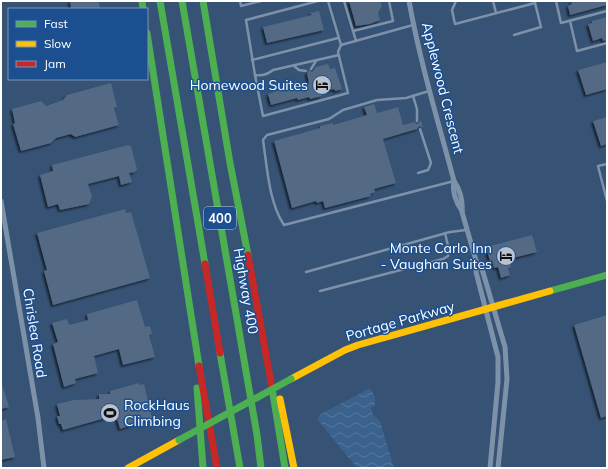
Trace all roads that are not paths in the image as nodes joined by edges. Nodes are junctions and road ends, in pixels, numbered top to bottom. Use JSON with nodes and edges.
{"nodes":[{"id":1,"x":160,"y":1,"type":"edge"},
{"id":2,"x":182,"y":1,"type":"edge"},
{"id":3,"x":203,"y":1,"type":"edge"},
{"id":4,"x":240,"y":1,"type":"edge"},
{"id":5,"x":261,"y":1,"type":"edge"},
{"id":6,"x":318,"y":1,"type":"edge"},
{"id":7,"x":328,"y":1,"type":"edge"},
{"id":8,"x":344,"y":1,"type":"edge"},
{"id":9,"x":389,"y":1,"type":"edge"},
{"id":10,"x":409,"y":1,"type":"edge"},
{"id":11,"x":456,"y":1,"type":"edge"},
{"id":12,"x":493,"y":1,"type":"edge"},
{"id":13,"x":556,"y":1,"type":"edge"},
{"id":14,"x":535,"y":2,"type":"edge"},
{"id":15,"x":607,"y":11,"type":"edge"},
{"id":16,"x":496,"y":13,"type":"junction"},
{"id":17,"x":570,"y":21,"type":"junction"},
{"id":18,"x":414,"y":25,"type":"junction"},
{"id":19,"x":353,"y":31,"type":"junction"},
{"id":20,"x":514,"y":34,"type":"dead end"},
{"id":21,"x":338,"y":38,"type":"junction"},
{"id":22,"x":148,"y":39,"type":"edge"},
{"id":23,"x":356,"y":42,"type":"junction"},
{"id":24,"x":607,"y":43,"type":"edge"},
{"id":25,"x":340,"y":46,"type":"junction"},
{"id":26,"x":339,"y":55,"type":"junction"},
{"id":27,"x":252,"y":60,"type":"junction"},
{"id":28,"x":317,"y":60,"type":"junction"},
{"id":29,"x":293,"y":66,"type":"junction"},
{"id":30,"x":311,"y":69,"type":"dead end"},
{"id":31,"x":306,"y":71,"type":"dead end"},
{"id":32,"x":255,"y":75,"type":"junction"},
{"id":33,"x":430,"y":90,"type":"junction"},
{"id":34,"x":413,"y":96,"type":"junction"},
{"id":35,"x":417,"y":121,"type":"dead end"},
{"id":36,"x":420,"y":129,"type":"dead end"},
{"id":37,"x":607,"y":164,"type":"edge"},
{"id":38,"x":418,"y":173,"type":"dead end"},
{"id":39,"x":454,"y":181,"type":"junction"},
{"id":40,"x":1,"y":201,"type":"edge"},
{"id":41,"x":607,"y":202,"type":"edge"},
{"id":42,"x":3,"y":224,"type":"edge"},
{"id":43,"x":468,"y":229,"type":"junction"},
{"id":44,"x":445,"y":233,"type":"junction"},
{"id":45,"x":306,"y":272,"type":"dead end"},
{"id":46,"x":607,"y":275,"type":"edge"},
{"id":47,"x":320,"y":290,"type":"dead end"},
{"id":48,"x":489,"y":309,"type":"junction"},
{"id":49,"x":191,"y":318,"type":"junction"},
{"id":50,"x":266,"y":351,"type":"junction"},
{"id":51,"x":257,"y":434,"type":"junction"},
{"id":52,"x":239,"y":467,"type":"edge"},
{"id":53,"x":44,"y":468,"type":"edge"},
{"id":54,"x":128,"y":468,"type":"edge"},
{"id":55,"x":203,"y":468,"type":"edge"},
{"id":56,"x":217,"y":468,"type":"edge"},
{"id":57,"x":261,"y":468,"type":"edge"},
{"id":58,"x":266,"y":468,"type":"edge"},
{"id":59,"x":285,"y":468,"type":"edge"},
{"id":60,"x":294,"y":468,"type":"edge"},
{"id":61,"x":490,"y":468,"type":"edge"},
{"id":62,"x":498,"y":468,"type":"edge"}],
"edges":[{"from":1,"to":52,"type":"main road","number":"400"},
{"from":2,"to":51,"type":"main road","name":"Highway 400","number":"400"},
{"from":3,"to":50,"type":"main road"},
{"from":4,"to":5,"type":"lane"},
{"from":6,"to":27,"type":"lane"},
{"from":7,"to":21,"type":"lane"},
{"from":8,"to":19,"type":"lane"},
{"from":9,"to":19,"type":"lane"},
{"from":10,"to":18,"type":"street","name":"Applewood Crescent"},
{"from":11,"to":16,"type":"lane"},
{"from":12,"to":16,"type":"lane"},
{"from":13,"to":17,"type":"lane"},
{"from":14,"to":16,"type":"lane"},
{"from":14,"to":20,"type":"lane"},
{"from":15,"to":17,"type":"lane"},
{"from":17,"to":24,"type":"lane"},
{"from":18,"to":23,"type":"lane"},
{"from":18,"to":33,"type":"street","name":"Applewood Crescent"},
{"from":19,"to":23,"type":"lane"},
{"from":21,"to":25,"type":"lane"},
{"from":21,"to":27,"type":"lane"},
{"from":22,"to":49,"type":"main road"},
{"from":23,"to":25,"type":"lane"},
{"from":25,"to":26,"type":"lane"},
{"from":26,"to":28,"type":"lane"},
{"from":26,"to":32,"type":"lane"},
{"from":27,"to":32,"type":"lane"},
{"from":28,"to":29,"type":"lane"},
{"from":28,"to":30,"type":"lane"},
{"from":29,"to":31,"type":"lane"},
{"from":29,"to":32,"type":"lane"},
{"from":33,"to":34,"type":"lane"},
{"from":33,"to":39,"type":"street","name":"Applewood Crescent"},
{"from":34,"to":35,"type":"lane"},
{"from":34,"to":39,"type":"lane"},
{"from":36,"to":38,"type":"lane"},
{"from":37,"to":41,"type":"lane"},
{"from":39,"to":43,"type":"street","name":"Applewood Crescent"},
{"from":40,"to":42,"type":"street","name":"Chrislea Road"},
{"from":42,"to":53,"type":"street","name":"Chrislea Road"},
{"from":43,"to":44,"type":"lane"},
{"from":43,"to":48,"type":"street","name":"Applewood Crescent"},
{"from":44,"to":45,"type":"lane"},
{"from":44,"to":47,"type":"lane"},
{"from":46,"to":48,"type":"main road","name":"Portage Parkway"},
{"from":48,"to":54,"type":"main road","name":"Portage Parkway","bridge":true},
{"from":48,"to":61,"type":"street","name":"Applewood Crescent"},
{"from":48,"to":62,"type":"street","name":"Applewood Crescent"},
{"from":49,"to":55,"type":"main road"},
{"from":49,"to":56,"type":"main road"},
{"from":50,"to":59,"type":"main road"},
{"from":50,"to":60,"type":"main road"},
{"from":51,"to":57,"type":"main road","name":"Highway 400","number":"400"},
{"from":51,"to":58,"type":"main road"}]}
